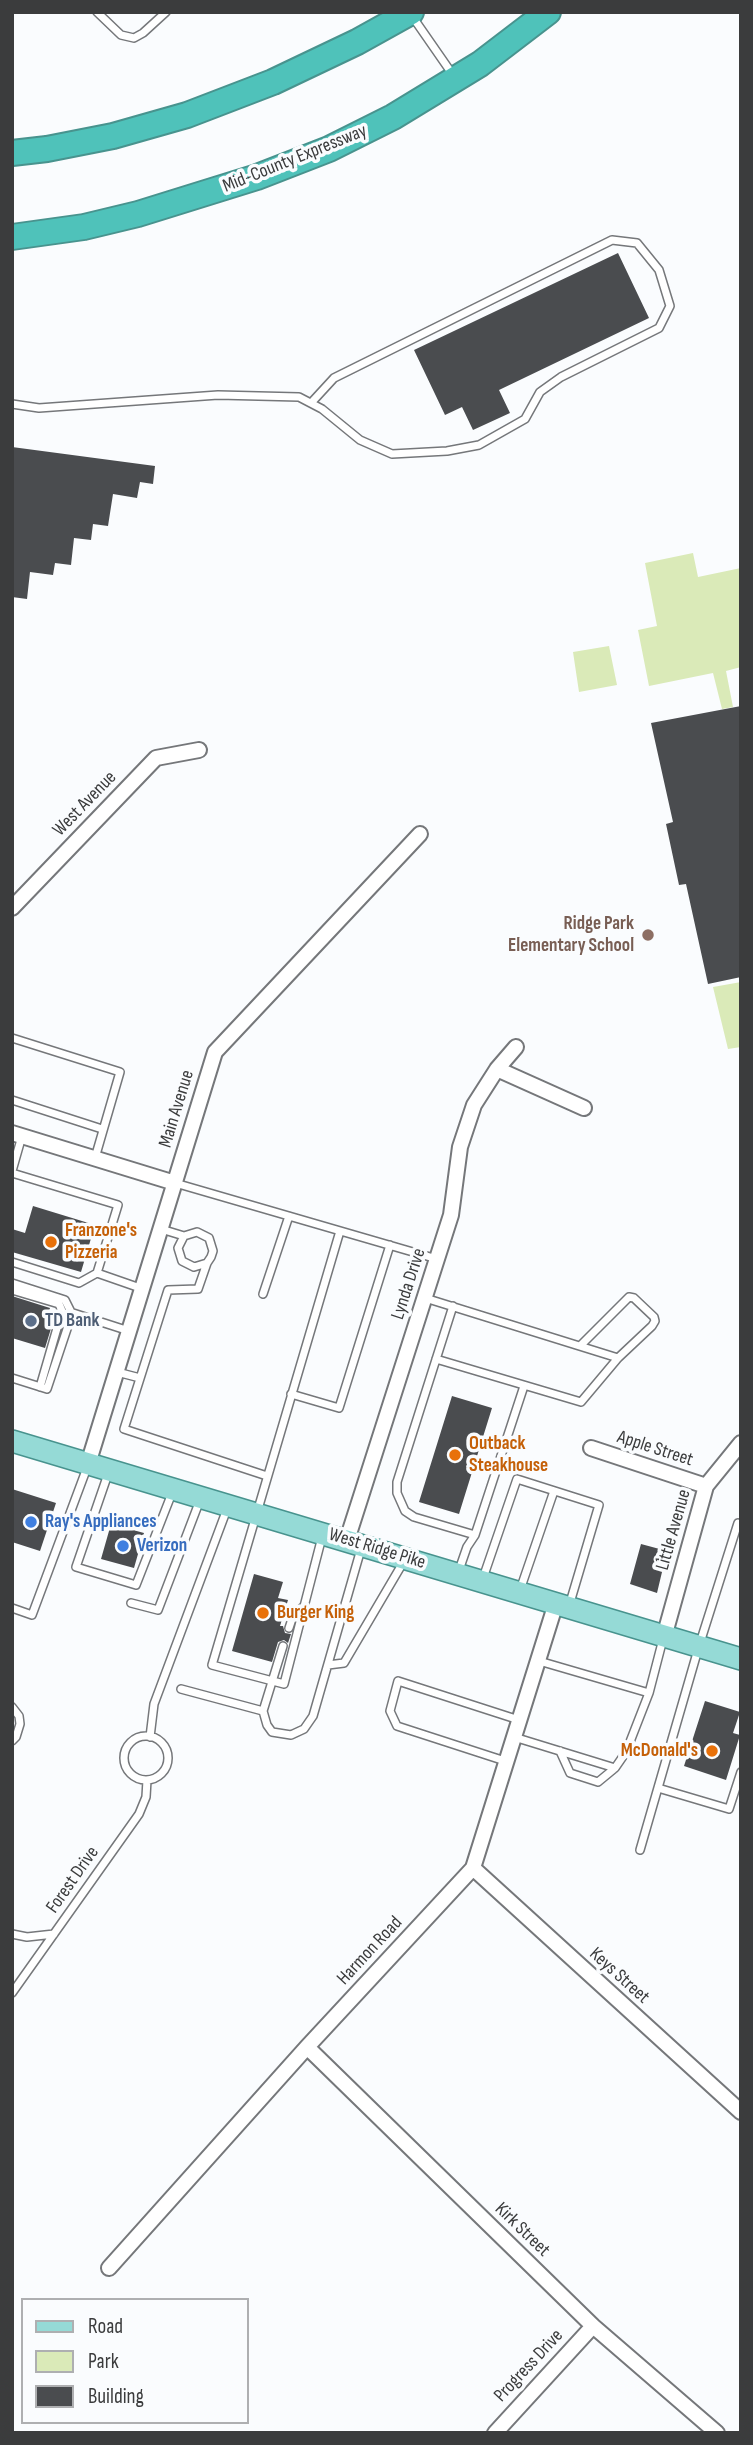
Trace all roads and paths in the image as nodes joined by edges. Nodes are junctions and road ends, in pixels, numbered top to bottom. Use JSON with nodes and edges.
{"nodes":[{"id":1,"x":97,"y":12,"type":"edge"},
{"id":2,"x":166,"y":12,"type":"edge"},
{"id":3,"x":548,"y":12,"type":"edge"},
{"id":4,"x":410,"y":13,"type":"edge"},
{"id":5,"x":456,"y":79,"type":"junction"},
{"id":6,"x":12,"y":153,"type":"edge"},
{"id":7,"x":12,"y":237,"type":"edge"},
{"id":8,"x":311,"y":403,"type":"junction"},
{"id":9,"x":12,"y":404,"type":"edge"},
{"id":10,"x":199,"y":750,"type":"dead end"},
{"id":11,"x":420,"y":834,"type":"dead end"},
{"id":12,"x":12,"y":908,"type":"edge"},
{"id":13,"x":12,"y":1038,"type":"edge"},
{"id":14,"x":516,"y":1048,"type":"dead end"},
{"id":15,"x":497,"y":1069,"type":"junction"},
{"id":16,"x":12,"y":1100,"type":"edge"},
{"id":17,"x":584,"y":1108,"type":"dead end"},
{"id":18,"x":102,"y":1129,"type":"junction"},
{"id":19,"x":17,"y":1135,"type":"edge"},
{"id":20,"x":95,"y":1158,"type":"junction"},
{"id":21,"x":12,"y":1172,"type":"edge"},
{"id":22,"x":175,"y":1183,"type":"junction"},
{"id":23,"x":289,"y":1216,"type":"junction"},
{"id":24,"x":161,"y":1229,"type":"junction"},
{"id":25,"x":341,"y":1231,"type":"junction"},
{"id":26,"x":184,"y":1237,"type":"junction"},
{"id":27,"x":390,"y":1245,"type":"junction"},
{"id":28,"x":438,"y":1259,"type":"junction"},
{"id":29,"x":12,"y":1262,"type":"edge"},
{"id":30,"x":207,"y":1263,"type":"junction"},
{"id":31,"x":97,"y":1273,"type":"junction"},
{"id":32,"x":12,"y":1283,"type":"edge"},
{"id":33,"x":143,"y":1289,"type":"junction"},
{"id":34,"x":12,"y":1290,"type":"edge"},
{"id":35,"x":263,"y":1294,"type":"dead end"},
{"id":36,"x":425,"y":1298,"type":"junction"},
{"id":37,"x":58,"y":1304,"type":"junction"},
{"id":38,"x":453,"y":1306,"type":"junction"},
{"id":39,"x":72,"y":1314,"type":"junction"},
{"id":40,"x":129,"y":1331,"type":"junction"},
{"id":41,"x":581,"y":1345,"type":"junction"},
{"id":42,"x":618,"y":1358,"type":"junction"},
{"id":43,"x":436,"y":1359,"type":"junction"},
{"id":44,"x":117,"y":1372,"type":"junction"},
{"id":45,"x":12,"y":1378,"type":"edge"},
{"id":46,"x":140,"y":1378,"type":"junction"},
{"id":47,"x":524,"y":1386,"type":"junction"},
{"id":48,"x":44,"y":1388,"type":"junction"},
{"id":49,"x":291,"y":1394,"type":"junction"},
{"id":50,"x":12,"y":1441,"type":"edge"},
{"id":51,"x":741,"y":1443,"type":"edge"},
{"id":52,"x":591,"y":1448,"type":"dead end"},
{"id":53,"x":88,"y":1464,"type":"junction"},
{"id":54,"x":109,"y":1470,"type":"junction"},
{"id":55,"x":267,"y":1476,"type":"junction"},
{"id":56,"x":706,"y":1486,"type":"junction"},
{"id":57,"x":174,"y":1488,"type":"junction"},
{"id":58,"x":554,"y":1491,"type":"junction"},
{"id":59,"x":202,"y":1496,"type":"junction"},
{"id":60,"x":228,"y":1505,"type":"junction"},
{"id":61,"x":256,"y":1513,"type":"junction"},
{"id":62,"x":741,"y":1524,"type":"edge"},
{"id":63,"x":324,"y":1533,"type":"junction"},
{"id":64,"x":475,"y":1535,"type":"junction"},
{"id":65,"x":355,"y":1542,"type":"junction"},
{"id":66,"x":407,"y":1558,"type":"junction"},
{"id":67,"x":458,"y":1573,"type":"junction"},
{"id":68,"x":482,"y":1581,"type":"junction"},
{"id":69,"x":519,"y":1592,"type":"junction"},
{"id":70,"x":131,"y":1603,"type":"dead end"},
{"id":71,"x":305,"y":1605,"type":"junction"},
{"id":72,"x":562,"y":1605,"type":"junction"},
{"id":73,"x":12,"y":1608,"type":"edge"},
{"id":74,"x":289,"y":1628,"type":"dead end"},
{"id":75,"x":664,"y":1637,"type":"junction"},
{"id":76,"x":283,"y":1646,"type":"dead end"},
{"id":77,"x":699,"y":1646,"type":"junction"},
{"id":78,"x":741,"y":1660,"type":"edge"},
{"id":79,"x":538,"y":1661,"type":"junction"},
{"id":80,"x":328,"y":1665,"type":"junction"},
{"id":81,"x":272,"y":1681,"type":"junction"},
{"id":82,"x":181,"y":1689,"type":"dead end"},
{"id":83,"x":649,"y":1693,"type":"junction"},
{"id":84,"x":12,"y":1707,"type":"edge"},
{"id":85,"x":263,"y":1711,"type":"junction"},
{"id":86,"x":520,"y":1720,"type":"junction"},
{"id":87,"x":150,"y":1737,"type":"junction"},
{"id":88,"x":514,"y":1737,"type":"junction"},
{"id":89,"x":12,"y":1741,"type":"edge"},
{"id":90,"x":560,"y":1751,"type":"junction"},
{"id":91,"x":505,"y":1761,"type":"junction"},
{"id":92,"x":615,"y":1768,"type":"junction"},
{"id":93,"x":741,"y":1772,"type":"edge"},
{"id":94,"x":147,"y":1780,"type":"junction"},
{"id":95,"x":658,"y":1788,"type":"junction"},
{"id":96,"x":640,"y":1850,"type":"dead end"},
{"id":97,"x":473,"y":1868,"type":"junction"},
{"id":98,"x":12,"y":1934,"type":"edge"},
{"id":99,"x":54,"y":1934,"type":"junction"},
{"id":100,"x":12,"y":1993,"type":"edge"},
{"id":101,"x":307,"y":2047,"type":"junction"},
{"id":102,"x":741,"y":2112,"type":"edge"},
{"id":103,"x":109,"y":2268,"type":"dead end"},
{"id":104,"x":593,"y":2326,"type":"junction"},
{"id":105,"x":495,"y":2433,"type":"edge"},
{"id":106,"x":717,"y":2433,"type":"edge"}],
"edges":[{"from":1,"to":2,"type":"lane"},
{"from":3,"to":5,"type":"highway","name":"Mid-County Expressway"},
{"from":4,"to":5,"type":"lane"},
{"from":4,"to":6,"type":"highway"},
{"from":5,"to":7,"type":"highway","name":"Mid-County Expressway"},
{"from":8,"to":8,"type":"lane"},
{"from":8,"to":9,"type":"lane"},
{"from":10,"to":12,"type":"street","name":"West Avenue"},
{"from":11,"to":22,"type":"street","name":"Main Avenue"},
{"from":13,"to":18,"type":"lane"},
{"from":14,"to":15,"type":"street","name":"Lynda Drive"},
{"from":15,"to":17,"type":"street"},
{"from":15,"to":28,"type":"street","name":"Lynda Drive"},
{"from":16,"to":18,"type":"lane"},
{"from":18,"to":20,"type":"lane"},
{"from":19,"to":20,"type":"street"},
{"from":19,"to":21,"type":"lane"},
{"from":20,"to":22,"type":"street"},
{"from":21,"to":31,"type":"lane"},
{"from":22,"to":23,"type":"lane"},
{"from":22,"to":24,"type":"street","name":"Main Avenue"},
{"from":23,"to":25,"type":"lane"},
{"from":23,"to":35,"type":"lane"},
{"from":24,"to":26,"type":"lane"},
{"from":24,"to":33,"type":"street","name":"Main Avenue"},
{"from":25,"to":27,"type":"lane"},
{"from":25,"to":49,"type":"lane"},
{"from":26,"to":30,"type":"lane"},
{"from":26,"to":30,"type":"lane"},
{"from":27,"to":28,"type":"lane"},
{"from":27,"to":49,"type":"lane"},
{"from":28,"to":36,"type":"street","name":"Lynda Drive"},
{"from":29,"to":31,"type":"lane"},
{"from":30,"to":46,"type":"lane"},
{"from":31,"to":33,"type":"lane"},
{"from":32,"to":39,"type":"lane"},
{"from":33,"to":40,"type":"street","name":"Main Avenue"},
{"from":34,"to":37,"type":"lane"},
{"from":36,"to":38,"type":"lane"},
{"from":36,"to":65,"type":"street","name":"Lynda Drive"},
{"from":37,"to":39,"type":"lane"},
{"from":37,"to":48,"type":"lane"},
{"from":38,"to":41,"type":"lane"},
{"from":38,"to":43,"type":"lane"},
{"from":39,"to":40,"type":"lane"},
{"from":39,"to":48,"type":"lane"},
{"from":40,"to":44,"type":"street","name":"Main Avenue"},
{"from":41,"to":42,"type":"lane"},
{"from":41,"to":42,"type":"lane"},
{"from":42,"to":47,"type":"lane"},
{"from":43,"to":47,"type":"lane"},
{"from":43,"to":64,"type":"lane"},
{"from":44,"to":46,"type":"lane"},
{"from":44,"to":53,"type":"street","name":"Main Avenue"},
{"from":45,"to":48,"type":"lane"},
{"from":46,"to":55,"type":"lane"},
{"from":47,"to":64,"type":"lane"},
{"from":49,"to":55,"type":"lane"},
{"from":50,"to":53,"type":"main road","name":"West Ridge Pike"},
{"from":51,"to":56,"type":"street","name":"Little Avenue"},
{"from":52,"to":56,"type":"street","name":"Apple Street"},
{"from":53,"to":54,"type":"main road","name":"West Ridge Pike"},
{"from":53,"to":73,"type":"lane"},
{"from":54,"to":57,"type":"main road","name":"West Ridge Pike"},
{"from":54,"to":57,"type":"lane"},
{"from":55,"to":61,"type":"lane"},
{"from":56,"to":75,"type":"street","name":"Little Avenue"},
{"from":57,"to":59,"type":"main road","name":"West Ridge Pike"},
{"from":58,"to":68,"type":"lane"},
{"from":58,"to":69,"type":"lane"},
{"from":58,"to":72,"type":"lane"},
{"from":59,"to":60,"type":"main road","name":"West Ridge Pike"},
{"from":59,"to":70,"type":"lane"},
{"from":60,"to":61,"type":"main road","name":"West Ridge Pike"},
{"from":60,"to":87,"type":"lane"},
{"from":61,"to":63,"type":"main road","name":"West Ridge Pike"},
{"from":61,"to":81,"type":"lane"},
{"from":62,"to":77,"type":"lane"},
{"from":63,"to":65,"type":"main road","name":"West Ridge Pike"},
{"from":63,"to":71,"type":"lane"},
{"from":64,"to":67,"type":"lane"},
{"from":65,"to":66,"type":"main road","name":"West Ridge Pike"},
{"from":65,"to":80,"type":"lane"},
{"from":66,"to":67,"type":"main road","name":"West Ridge Pike"},
{"from":66,"to":80,"type":"lane"},
{"from":67,"to":68,"type":"main road","name":"West Ridge Pike"},
{"from":68,"to":69,"type":"main road","name":"West Ridge Pike"},
{"from":69,"to":72,"type":"main road","name":"West Ridge Pike"},
{"from":71,"to":74,"type":"lane"},
{"from":71,"to":81,"type":"lane"},
{"from":72,"to":75,"type":"main road","name":"West Ridge Pike"},
{"from":72,"to":79,"type":"street","name":"Harmon Road"},
{"from":75,"to":77,"type":"main road","name":"West Ridge Pike"},
{"from":75,"to":83,"type":"lane"},
{"from":76,"to":81,"type":"lane"},
{"from":77,"to":78,"type":"main road","name":"West Ridge Pike"},
{"from":77,"to":95,"type":"lane"},
{"from":79,"to":83,"type":"lane"},
{"from":79,"to":86,"type":"street","name":"Harmon Road"},
{"from":80,"to":85,"type":"lane"},
{"from":81,"to":85,"type":"lane"},
{"from":82,"to":85,"type":"lane"},
{"from":83,"to":92,"type":"lane"},
{"from":84,"to":89,"type":"lane"},
{"from":86,"to":88,"type":"street","name":"Harmon Road"},
{"from":86,"to":91,"type":"lane"},
{"from":87,"to":94,"type":"lane"},
{"from":87,"to":94,"type":"lane"},
{"from":88,"to":90,"type":"lane"},
{"from":88,"to":91,"type":"street","name":"Harmon Road"},
{"from":90,"to":92,"type":"lane"},
{"from":90,"to":92,"type":"lane"},
{"from":91,"to":97,"type":"street","name":"Harmon Road"},
{"from":93,"to":95,"type":"lane"},
{"from":94,"to":99,"type":"lane","name":"Forest Drive"},
{"from":95,"to":96,"type":"lane"},
{"from":97,"to":101,"type":"street","name":"Harmon Road"},
{"from":97,"to":102,"type":"street","name":"Keys Street"},
{"from":98,"to":99,"type":"lane"},
{"from":99,"to":100,"type":"lane","name":"Forest Drive"},
{"from":101,"to":103,"type":"street","name":"Harmon Road"},
{"from":101,"to":104,"type":"street","name":"Kirk Street"},
{"from":104,"to":105,"type":"street","name":"Progress Drive"},
{"from":104,"to":106,"type":"street","name":"Kirk Street"}]}
